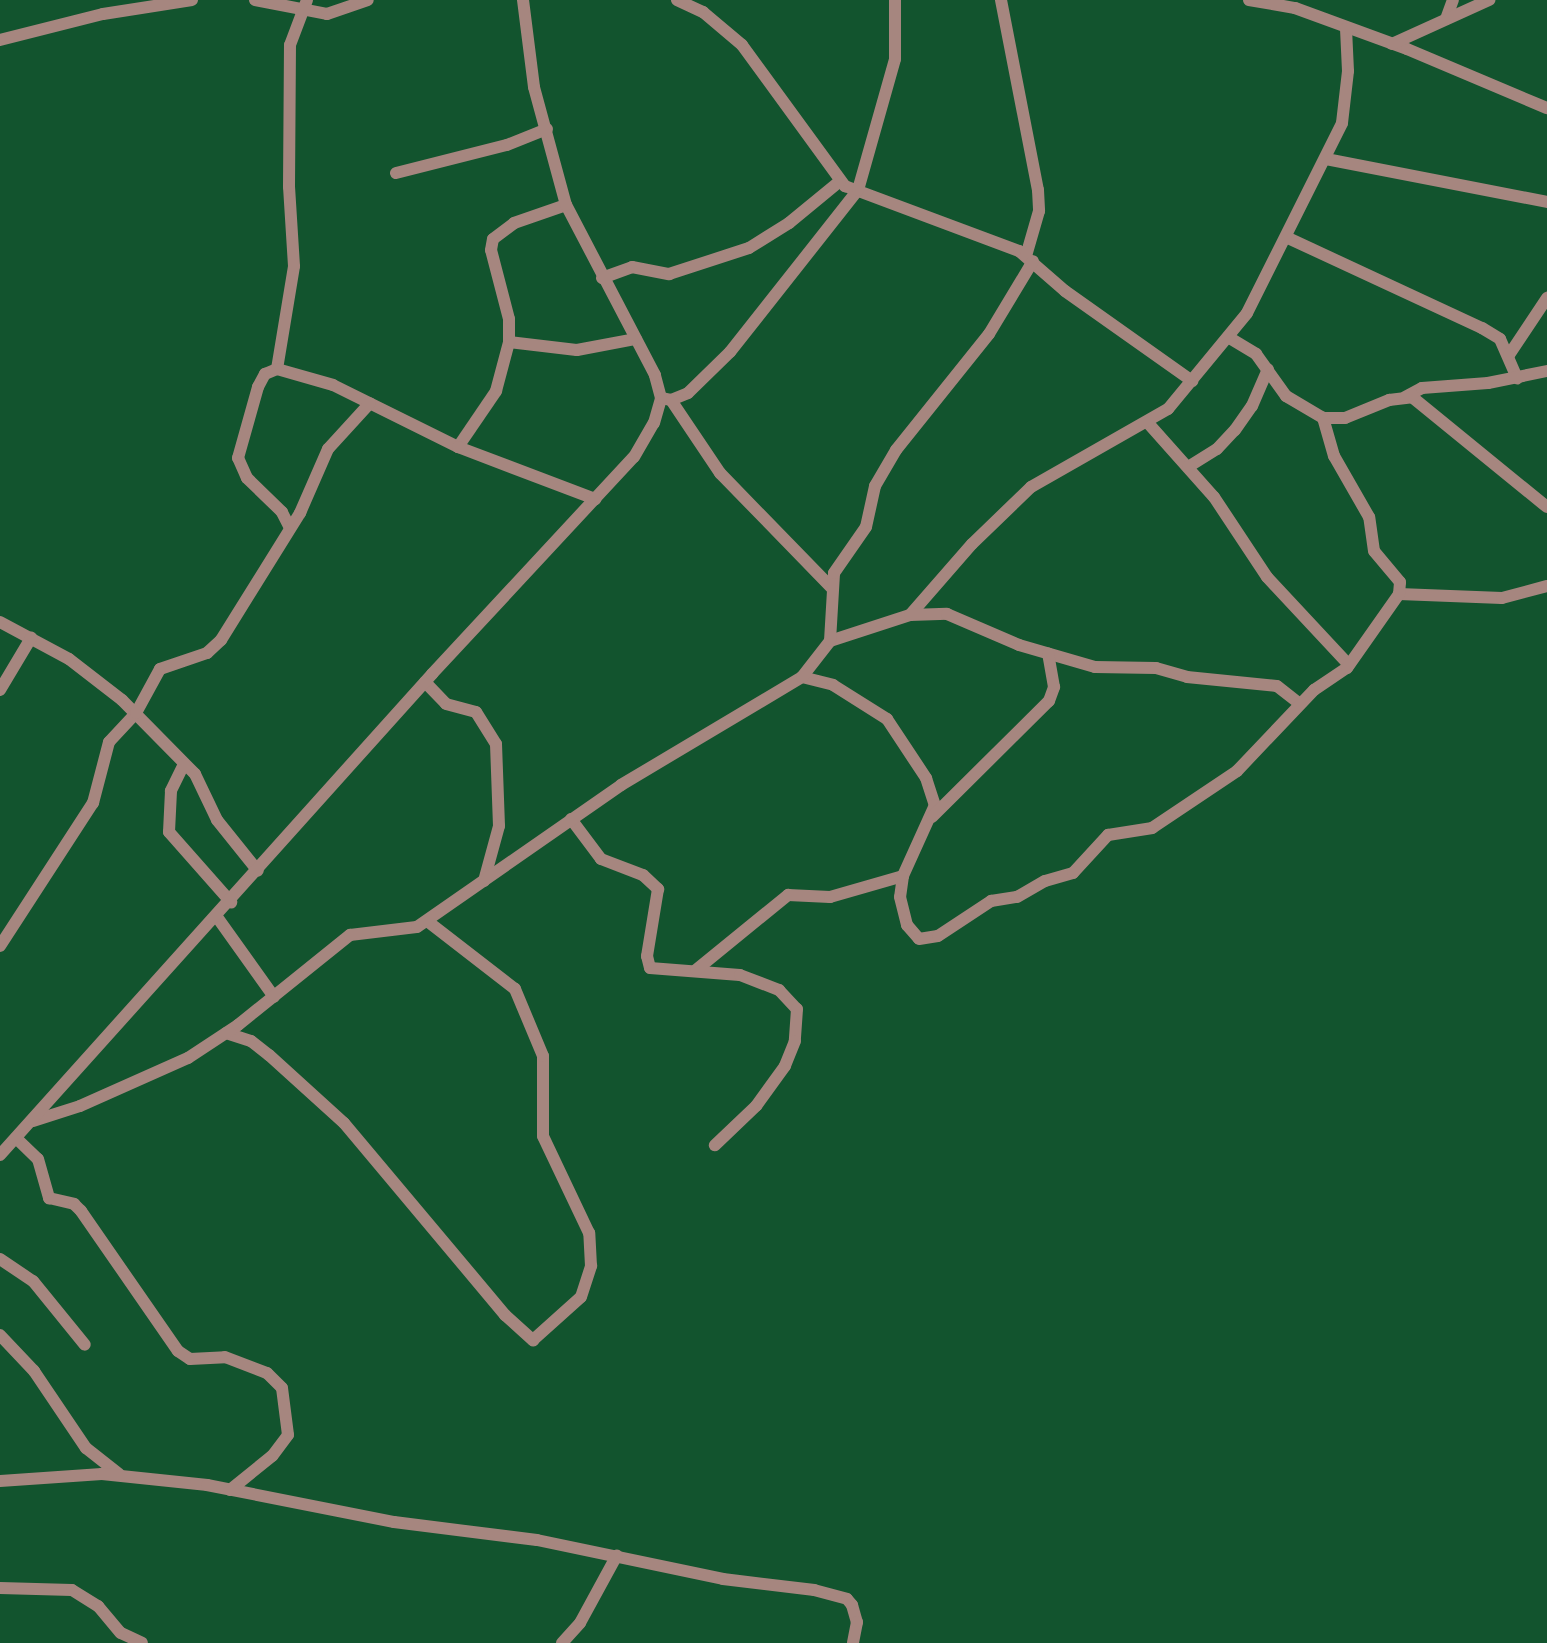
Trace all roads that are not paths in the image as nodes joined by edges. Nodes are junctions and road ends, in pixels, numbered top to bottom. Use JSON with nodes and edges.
{"nodes":[{"id":1,"x":191,"y":0,"type":"edge"},
{"id":2,"x":256,"y":0,"type":"edge"},
{"id":3,"x":368,"y":0,"type":"edge"},
{"id":4,"x":523,"y":0,"type":"edge"},
{"id":5,"x":677,"y":0,"type":"edge"},
{"id":6,"x":895,"y":0,"type":"edge"},
{"id":7,"x":1000,"y":0,"type":"edge"},
{"id":8,"x":1249,"y":0,"type":"edge"},
{"id":9,"x":1452,"y":0,"type":"edge"},
{"id":10,"x":1489,"y":0,"type":"edge"},
{"id":11,"x":1294,"y":4,"type":"edge"},
{"id":12,"x":306,"y":7,"type":"edge"},
{"id":13,"x":1446,"y":19,"type":"junction"},
{"id":14,"x":1346,"y":29,"type":"junction"},
{"id":15,"x":0,"y":40,"type":"edge"},
{"id":16,"x":1392,"y":44,"type":"junction"},
{"id":17,"x":1547,"y":108,"type":"edge"},
{"id":18,"x":547,"y":129,"type":"junction"},
{"id":19,"x":1326,"y":159,"type":"junction"},
{"id":20,"x":396,"y":173,"type":"dead end"},
{"id":21,"x":840,"y":181,"type":"junction"},
{"id":22,"x":858,"y":190,"type":"junction"},
{"id":23,"x":1547,"y":202,"type":"edge"},
{"id":24,"x":566,"y":205,"type":"junction"},
{"id":25,"x":1288,"y":238,"type":"junction"},
{"id":26,"x":1029,"y":258,"type":"junction"},
{"id":27,"x":602,"y":278,"type":"junction"},
{"id":28,"x":1547,"y":298,"type":"edge"},
{"id":29,"x":1228,"y":337,"type":"junction"},
{"id":30,"x":636,"y":339,"type":"junction"},
{"id":31,"x":509,"y":342,"type":"junction"},
{"id":32,"x":1509,"y":355,"type":"junction"},
{"id":33,"x":277,"y":369,"type":"junction"},
{"id":34,"x":1268,"y":369,"type":"junction"},
{"id":35,"x":1547,"y":372,"type":"edge"},
{"id":36,"x":1517,"y":378,"type":"junction"},
{"id":37,"x":1192,"y":381,"type":"junction"},
{"id":38,"x":1405,"y":397,"type":"junction"},
{"id":39,"x":666,"y":399,"type":"junction"},
{"id":40,"x":370,"y":403,"type":"junction"},
{"id":41,"x":1323,"y":418,"type":"junction"},
{"id":42,"x":1148,"y":423,"type":"junction"},
{"id":43,"x":458,"y":447,"type":"junction"},
{"id":44,"x":1188,"y":467,"type":"junction"},
{"id":45,"x":595,"y":499,"type":"junction"},
{"id":46,"x":1547,"y":507,"type":"edge"},
{"id":47,"x":290,"y":528,"type":"junction"},
{"id":48,"x":1547,"y":586,"type":"edge"},
{"id":49,"x":831,"y":587,"type":"junction"},
{"id":50,"x":1399,"y":594,"type":"junction"},
{"id":51,"x":910,"y":615,"type":"junction"},
{"id":52,"x":0,"y":622,"type":"edge"},
{"id":53,"x":31,"y":638,"type":"junction"},
{"id":54,"x":830,"y":641,"type":"junction"},
{"id":55,"x":1048,"y":654,"type":"junction"},
{"id":56,"x":1349,"y":665,"type":"junction"},
{"id":57,"x":802,"y":677,"type":"junction"},
{"id":58,"x":425,"y":681,"type":"junction"},
{"id":59,"x":0,"y":690,"type":"edge"},
{"id":60,"x":1300,"y":704,"type":"junction"},
{"id":61,"x":136,"y":713,"type":"junction"},
{"id":62,"x":184,"y":764,"type":"junction"},
{"id":63,"x":931,"y":818,"type":"junction"},
{"id":64,"x":571,"y":819,"type":"junction"},
{"id":65,"x":258,"y":871,"type":"junction"},
{"id":66,"x":903,"y":876,"type":"junction"},
{"id":67,"x":484,"y":882,"type":"junction"},
{"id":68,"x":231,"y":902,"type":"junction"},
{"id":69,"x":217,"y":917,"type":"junction"},
{"id":70,"x":427,"y":921,"type":"junction"},
{"id":71,"x":0,"y":946,"type":"edge"},
{"id":72,"x":696,"y":970,"type":"junction"},
{"id":73,"x":274,"y":996,"type":"junction"},
{"id":74,"x":226,"y":1033,"type":"junction"},
{"id":75,"x":32,"y":1121,"type":"junction"},
{"id":76,"x":16,"y":1138,"type":"junction"},
{"id":77,"x":715,"y":1145,"type":"dead end"},
{"id":78,"x":0,"y":1155,"type":"edge"},
{"id":79,"x":0,"y":1259,"type":"edge"},
{"id":80,"x":0,"y":1335,"type":"edge"},
{"id":81,"x":85,"y":1345,"type":"dead end"},
{"id":82,"x":122,"y":1476,"type":"junction"},
{"id":83,"x":0,"y":1481,"type":"edge"},
{"id":84,"x":230,"y":1490,"type":"junction"},
{"id":85,"x":617,"y":1555,"type":"junction"},
{"id":86,"x":0,"y":1588,"type":"edge"},
{"id":87,"x":142,"y":1643,"type":"edge"},
{"id":88,"x":562,"y":1643,"type":"edge"},
{"id":89,"x":853,"y":1643,"type":"edge"}],
"edges":[{"from":1,"to":15,"type":"street"},
{"from":2,"to":12,"type":"street"},
{"from":3,"to":12,"type":"street"},
{"from":4,"to":18,"type":"street"},
{"from":5,"to":21,"type":"street"},
{"from":6,"to":22,"type":"street"},
{"from":7,"to":26,"type":"street"},
{"from":8,"to":11,"type":"street"},
{"from":9,"to":13,"type":"street"},
{"from":10,"to":13,"type":"street"},
{"from":11,"to":14,"type":"street"},
{"from":12,"to":33,"type":"street"},
{"from":13,"to":16,"type":"street"},
{"from":14,"to":16,"type":"street"},
{"from":14,"to":19,"type":"street"},
{"from":16,"to":17,"type":"street"},
{"from":18,"to":20,"type":"street"},
{"from":18,"to":24,"type":"street"},
{"from":19,"to":23,"type":"street"},
{"from":19,"to":25,"type":"street"},
{"from":21,"to":22,"type":"street"},
{"from":21,"to":27,"type":"street"},
{"from":22,"to":26,"type":"street"},
{"from":22,"to":39,"type":"street"},
{"from":24,"to":27,"type":"street"},
{"from":24,"to":31,"type":"street"},
{"from":25,"to":29,"type":"street"},
{"from":25,"to":32,"type":"street"},
{"from":26,"to":37,"type":"street"},
{"from":26,"to":49,"type":"street"},
{"from":27,"to":30,"type":"street"},
{"from":28,"to":32,"type":"street"},
{"from":29,"to":34,"type":"street"},
{"from":29,"to":37,"type":"street"},
{"from":30,"to":31,"type":"street"},
{"from":30,"to":39,"type":"street"},
{"from":31,"to":43,"type":"street"},
{"from":32,"to":36,"type":"street"},
{"from":33,"to":40,"type":"street"},
{"from":33,"to":47,"type":"street"},
{"from":34,"to":41,"type":"street"},
{"from":34,"to":44,"type":"street"},
{"from":35,"to":36,"type":"street"},
{"from":36,"to":38,"type":"street"},
{"from":37,"to":42,"type":"street"},
{"from":38,"to":41,"type":"street"},
{"from":38,"to":46,"type":"street"},
{"from":39,"to":45,"type":"street"},
{"from":39,"to":49,"type":"street"},
{"from":40,"to":43,"type":"street"},
{"from":40,"to":47,"type":"street"},
{"from":41,"to":50,"type":"street"},
{"from":42,"to":44,"type":"street"},
{"from":42,"to":51,"type":"street"},
{"from":43,"to":45,"type":"street"},
{"from":44,"to":56,"type":"street"},
{"from":45,"to":58,"type":"street"},
{"from":47,"to":61,"type":"street"},
{"from":48,"to":50,"type":"street"},
{"from":49,"to":54,"type":"street"},
{"from":50,"to":56,"type":"street"},
{"from":51,"to":54,"type":"street"},
{"from":51,"to":55,"type":"street"},
{"from":52,"to":53,"type":"street"},
{"from":53,"to":59,"type":"street"},
{"from":53,"to":61,"type":"street"},
{"from":54,"to":57,"type":"street"},
{"from":55,"to":60,"type":"street"},
{"from":55,"to":63,"type":"street"},
{"from":56,"to":60,"type":"street"},
{"from":57,"to":63,"type":"street"},
{"from":57,"to":64,"type":"street"},
{"from":58,"to":65,"type":"street"},
{"from":58,"to":67,"type":"street"},
{"from":60,"to":66,"type":"street"},
{"from":61,"to":62,"type":"street"},
{"from":61,"to":71,"type":"street"},
{"from":62,"to":65,"type":"street"},
{"from":62,"to":68,"type":"street"},
{"from":63,"to":66,"type":"street"},
{"from":64,"to":67,"type":"street"},
{"from":64,"to":72,"type":"street"},
{"from":65,"to":68,"type":"street"},
{"from":66,"to":72,"type":"street"},
{"from":67,"to":70,"type":"street"},
{"from":68,"to":69,"type":"street"},
{"from":69,"to":73,"type":"street"},
{"from":69,"to":75,"type":"street"},
{"from":70,"to":73,"type":"street"},
{"from":70,"to":74,"type":"street"},
{"from":72,"to":77,"type":"street"},
{"from":73,"to":74,"type":"street"},
{"from":74,"to":75,"type":"street"},
{"from":75,"to":76,"type":"street"},
{"from":76,"to":78,"type":"street"},
{"from":76,"to":84,"type":"street"},
{"from":79,"to":81,"type":"street"},
{"from":80,"to":82,"type":"street"},
{"from":82,"to":83,"type":"street"},
{"from":82,"to":84,"type":"street"},
{"from":84,"to":85,"type":"street"},
{"from":85,"to":88,"type":"street"},
{"from":85,"to":89,"type":"street"},
{"from":86,"to":87,"type":"street"}]}
